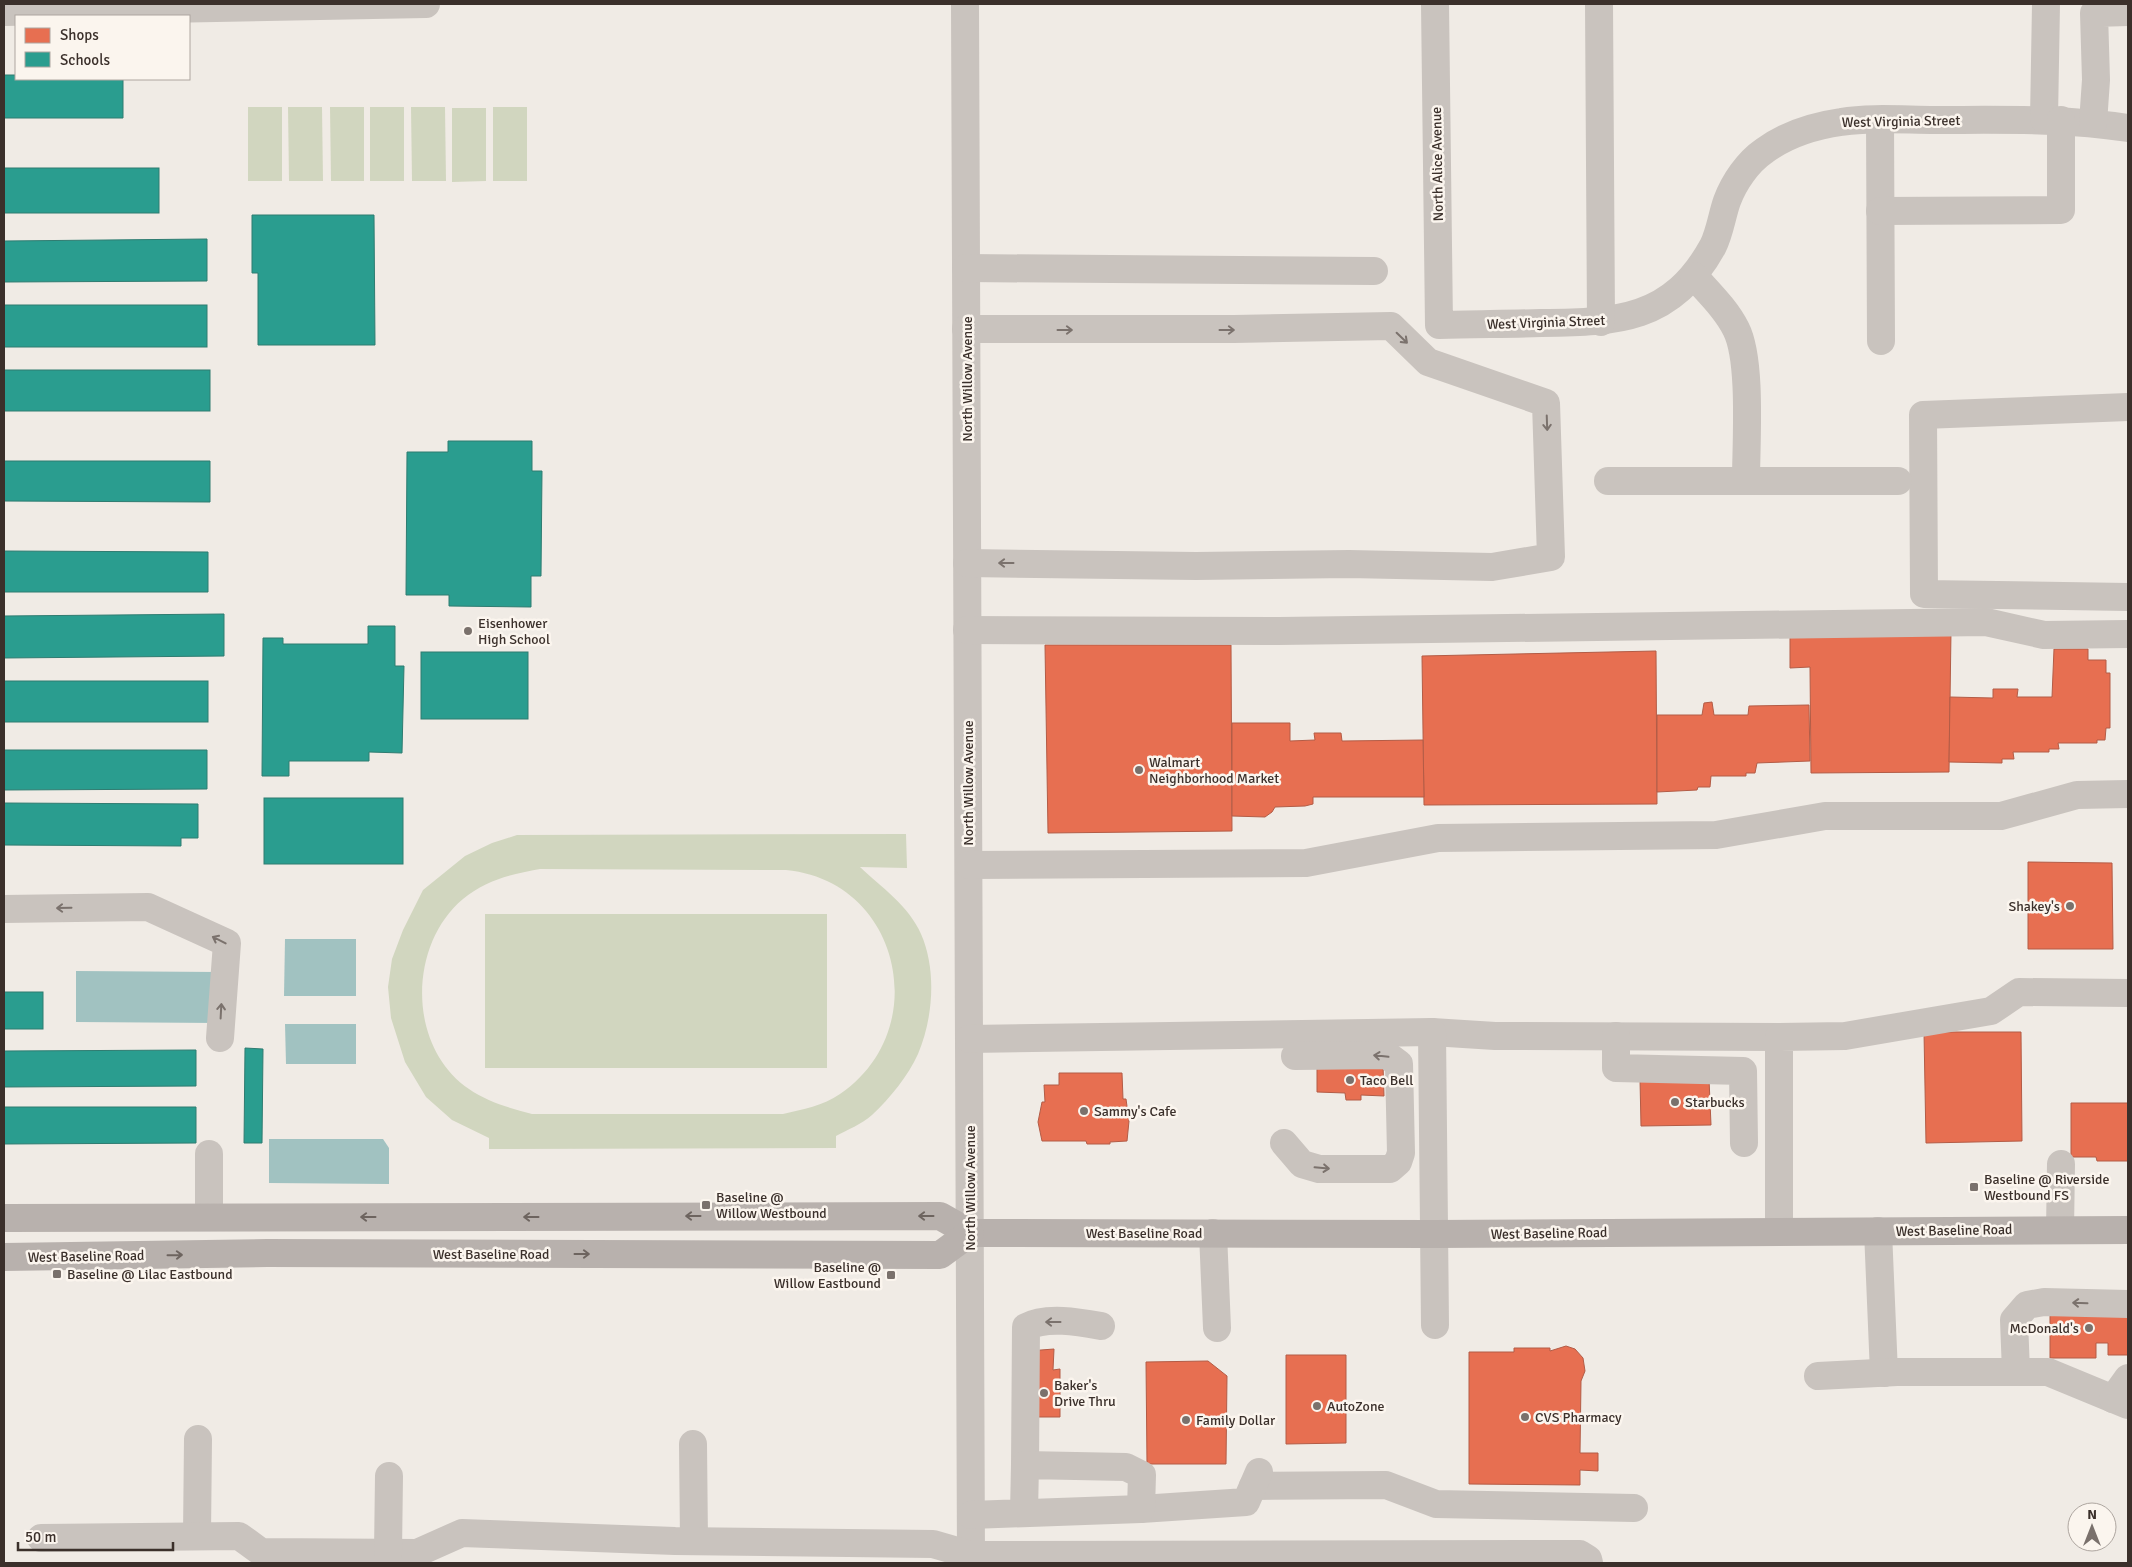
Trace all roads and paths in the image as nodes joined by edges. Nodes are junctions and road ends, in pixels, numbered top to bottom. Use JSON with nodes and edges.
{"nodes":[{"id":1,"x":426,"y":4,"type":"edge"},
{"id":2,"x":965,"y":4,"type":"edge"},
{"id":3,"x":1435,"y":4,"type":"edge"},
{"id":4,"x":1599,"y":4,"type":"edge"},
{"id":5,"x":2046,"y":4,"type":"edge"},
{"id":6,"x":4,"y":12,"type":"edge"},
{"id":7,"x":2128,"y":12,"type":"edge"},
{"id":8,"x":1880,"y":120,"type":"junction"},
{"id":9,"x":2053,"y":120,"type":"junction"},
{"id":10,"x":2093,"y":122,"type":"junction"},
{"id":11,"x":2128,"y":128,"type":"edge"},
{"id":12,"x":1880,"y":211,"type":"junction"},
{"id":13,"x":966,"y":268,"type":"junction"},
{"id":14,"x":1374,"y":271,"type":"dead end"},
{"id":15,"x":1694,"y":276,"type":"junction"},
{"id":16,"x":1601,"y":322,"type":"junction"},
{"id":17,"x":1439,"y":325,"type":"joint"},
{"id":18,"x":966,"y":330,"type":"junction"},
{"id":19,"x":1881,"y":341,"type":"dead end"},
{"id":20,"x":2128,"y":407,"type":"edge"},
{"id":21,"x":1608,"y":481,"type":"dead end"},
{"id":22,"x":1746,"y":481,"type":"junction"},
{"id":23,"x":1898,"y":481,"type":"dead end"},
{"id":24,"x":967,"y":563,"type":"junction"},
{"id":25,"x":2128,"y":597,"type":"edge"},
{"id":26,"x":968,"y":630,"type":"junction"},
{"id":27,"x":2128,"y":634,"type":"edge"},
{"id":28,"x":2128,"y":794,"type":"edge"},
{"id":29,"x":969,"y":865,"type":"junction"},
{"id":30,"x":4,"y":909,"type":"edge"},
{"id":31,"x":2128,"y":993,"type":"edge"},
{"id":32,"x":1432,"y":1032,"type":"junction"},
{"id":33,"x":1616,"y":1036,"type":"junction"},
{"id":34,"x":1780,"y":1037,"type":"junction"},
{"id":35,"x":220,"y":1038,"type":"dead end"},
{"id":36,"x":970,"y":1039,"type":"junction"},
{"id":37,"x":1295,"y":1056,"type":"dead end"},
{"id":38,"x":1284,"y":1142,"type":"dead end"},
{"id":39,"x":1744,"y":1143,"type":"dead end"},
{"id":40,"x":209,"y":1154,"type":"dead end"},
{"id":41,"x":2060,"y":1164,"type":"dead end"},
{"id":42,"x":4,"y":1218,"type":"edge"},
{"id":43,"x":209,"y":1218,"type":"junction"},
{"id":44,"x":1779,"y":1230,"type":"junction"},
{"id":45,"x":2060,"y":1230,"type":"junction"},
{"id":46,"x":2128,"y":1230,"type":"edge"},
{"id":47,"x":1878,"y":1231,"type":"junction"},
{"id":48,"x":970,"y":1233,"type":"junction"},
{"id":49,"x":1213,"y":1233,"type":"junction"},
{"id":50,"x":1434,"y":1234,"type":"junction"},
{"id":51,"x":4,"y":1257,"type":"edge"},
{"id":52,"x":2128,"y":1304,"type":"edge"},
{"id":53,"x":1435,"y":1325,"type":"dead end"},
{"id":54,"x":1101,"y":1326,"type":"dead end"},
{"id":55,"x":1216,"y":1328,"type":"dead end"},
{"id":56,"x":1884,"y":1372,"type":"junction"},
{"id":57,"x":2016,"y":1372,"type":"junction"},
{"id":58,"x":1818,"y":1376,"type":"dead end"},
{"id":59,"x":2124,"y":1391,"type":"edge"},
{"id":60,"x":198,"y":1439,"type":"dead end"},
{"id":61,"x":693,"y":1444,"type":"dead end"},
{"id":62,"x":1025,"y":1465,"type":"junction"},
{"id":63,"x":389,"y":1476,"type":"dead end"},
{"id":64,"x":1634,"y":1508,"type":"dead end"},
{"id":65,"x":1141,"y":1509,"type":"junction"},
{"id":66,"x":1024,"y":1513,"type":"junction"},
{"id":67,"x":971,"y":1515,"type":"junction"},
{"id":68,"x":197,"y":1536,"type":"junction"},
{"id":69,"x":41,"y":1538,"type":"dead end"},
{"id":70,"x":694,"y":1541,"type":"junction"},
{"id":71,"x":388,"y":1553,"type":"junction"},
{"id":72,"x":971,"y":1559,"type":"edge"},
{"id":73,"x":1589,"y":1563,"type":"edge"}],
"edges":[{"from":1,"to":6,"type":"street"},
{"from":2,"to":13,"type":"street","name":"North Willow Avenue"},
{"from":3,"to":17,"type":"street","name":"North Alice Avenue"},
{"from":4,"to":16,"type":"street"},
{"from":5,"to":9,"type":"street"},
{"from":7,"to":10,"type":"street"},
{"from":8,"to":9,"type":"street","name":"West Virginia Street"},
{"from":8,"to":12,"type":"street"},
{"from":8,"to":15,"type":"street","name":"West Virginia Street"},
{"from":9,"to":10,"type":"street","name":"West Virginia Street"},
{"from":9,"to":12,"type":"street"},
{"from":10,"to":11,"type":"street","name":"West Virginia Street"},
{"from":12,"to":19,"type":"street"},
{"from":13,"to":14,"type":"street"},
{"from":13,"to":18,"type":"street","name":"North Willow Avenue"},
{"from":15,"to":16,"type":"street","name":"West Virginia Street"},
{"from":15,"to":22,"type":"street"},
{"from":16,"to":17,"type":"street","name":"West Virginia Street"},
{"from":18,"to":24,"type":"street","name":"North Willow Avenue"},
{"from":18,"to":24,"type":"street","one_way":true},
{"from":20,"to":25,"type":"street"},
{"from":21,"to":22,"type":"street"},
{"from":22,"to":23,"type":"street"},
{"from":24,"to":26,"type":"street","name":"North Willow Avenue"},
{"from":26,"to":27,"type":"street"},
{"from":26,"to":29,"type":"street","name":"North Willow Avenue"},
{"from":28,"to":29,"type":"street"},
{"from":29,"to":36,"type":"street","name":"North Willow Avenue"},
{"from":35,"to":30,"type":"street","one_way":true},
{"from":31,"to":34,"type":"street"},
{"from":32,"to":33,"type":"street"},
{"from":32,"to":36,"type":"street"},
{"from":32,"to":50,"type":"street"},
{"from":33,"to":34,"type":"street"},
{"from":33,"to":39,"type":"street"},
{"from":34,"to":44,"type":"street"},
{"from":36,"to":48,"type":"street","name":"North Willow Avenue"},
{"from":38,"to":37,"type":"street","one_way":true},
{"from":40,"to":43,"type":"street"},
{"from":41,"to":45,"type":"street"},
{"from":42,"to":43,"type":"main road","name":"West Baseline Road"},
{"from":48,"to":43,"type":"main road","name":"West Baseline Road","one_way":true},
{"from":44,"to":47,"type":"main road","name":"West Baseline Road"},
{"from":44,"to":50,"type":"main road","name":"West Baseline Road"},
{"from":45,"to":46,"type":"main road","name":"West Baseline Road"},
{"from":45,"to":47,"type":"main road","name":"West Baseline Road"},
{"from":47,"to":56,"type":"street"},
{"from":48,"to":49,"type":"main road","name":"West Baseline Road"},
{"from":51,"to":48,"type":"main road","name":"West Baseline Road","one_way":true},
{"from":48,"to":67,"type":"street","name":"North Willow Avenue"},
{"from":49,"to":50,"type":"main road","name":"West Baseline Road"},
{"from":49,"to":55,"type":"street"},
{"from":50,"to":53,"type":"street"},
{"from":52,"to":57,"type":"street","one_way":true},
{"from":54,"to":62,"type":"street","one_way":true},
{"from":56,"to":57,"type":"street"},
{"from":56,"to":58,"type":"street"},
{"from":57,"to":59,"type":"street"},
{"from":60,"to":68,"type":"street"},
{"from":61,"to":70,"type":"street"},
{"from":62,"to":65,"type":"street"},
{"from":62,"to":66,"type":"street"},
{"from":63,"to":71,"type":"street"},
{"from":64,"to":65,"type":"street"},
{"from":65,"to":66,"type":"street"},
{"from":66,"to":67,"type":"street"},
{"from":67,"to":72,"type":"street","name":"North Willow Avenue"},
{"from":68,"to":69,"type":"street"},
{"from":68,"to":71,"type":"street"},
{"from":70,"to":71,"type":"street"},
{"from":70,"to":72,"type":"street"},
{"from":72,"to":73,"type":"street"}]}
